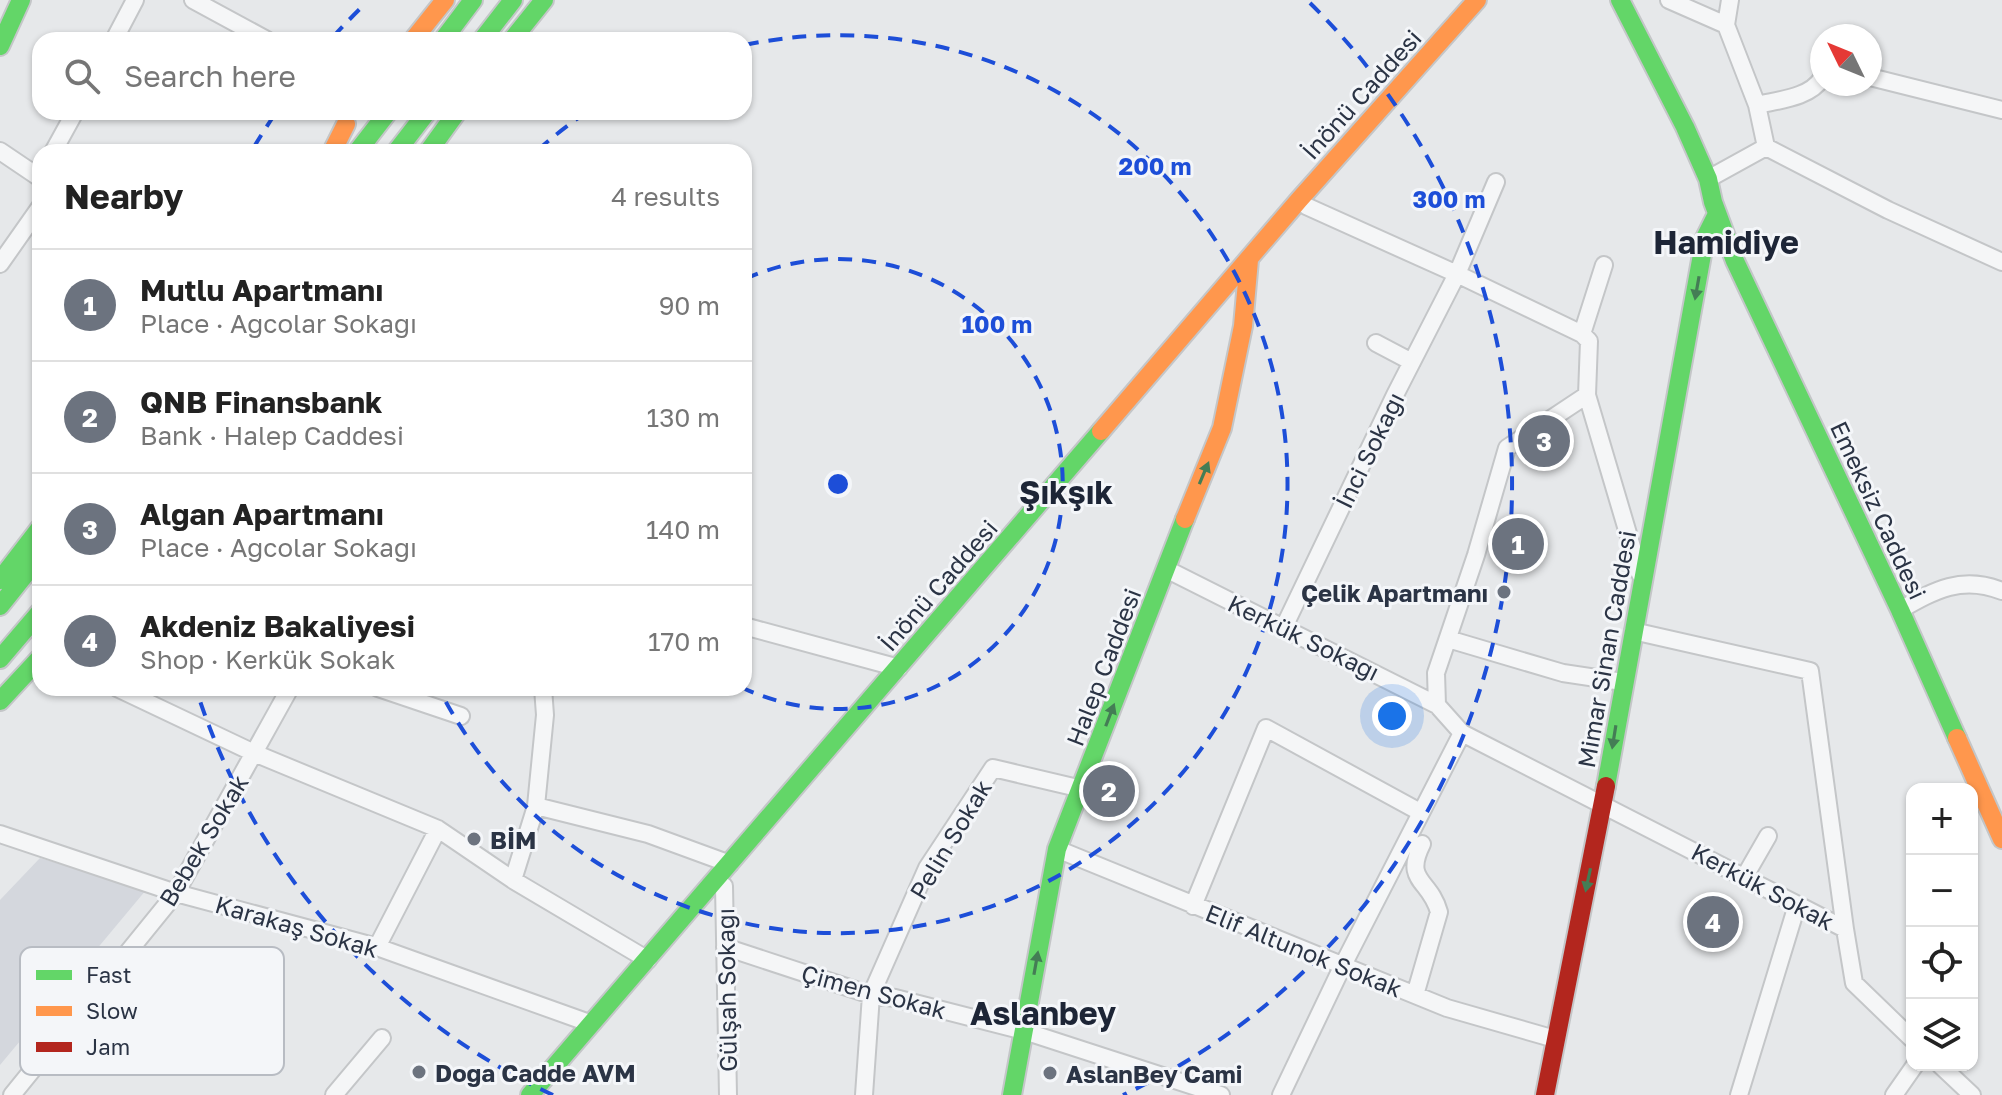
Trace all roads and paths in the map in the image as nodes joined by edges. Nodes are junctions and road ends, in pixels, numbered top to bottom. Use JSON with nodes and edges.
{"nodes":[{"id":1,"x":21,"y":0,"type":"edge"},
{"id":2,"x":135,"y":0,"type":"edge"},
{"id":3,"x":193,"y":0,"type":"edge"},
{"id":4,"x":445,"y":0,"type":"edge"},
{"id":5,"x":473,"y":0,"type":"edge"},
{"id":6,"x":513,"y":0,"type":"edge"},
{"id":7,"x":544,"y":0,"type":"edge"},
{"id":8,"x":1477,"y":0,"type":"edge"},
{"id":9,"x":1490,"y":0,"type":"edge"},
{"id":10,"x":1610,"y":0,"type":"edge"},
{"id":11,"x":1620,"y":0,"type":"edge"},
{"id":12,"x":1630,"y":0,"type":"edge"},
{"id":13,"x":1669,"y":0,"type":"edge"},
{"id":14,"x":1730,"y":0,"type":"edge"},
{"id":15,"x":1726,"y":25,"type":"junction"},
{"id":16,"x":118,"y":32,"type":"edge"},
{"id":17,"x":252,"y":32,"type":"edge"},
{"id":18,"x":419,"y":32,"type":"edge"},
{"id":19,"x":449,"y":32,"type":"edge"},
{"id":20,"x":488,"y":32,"type":"edge"},
{"id":21,"x":518,"y":32,"type":"edge"},
{"id":22,"x":0,"y":46,"type":"edge"},
{"id":23,"x":1882,"y":80,"type":"edge"},
{"id":24,"x":1810,"y":91,"type":"edge"},
{"id":25,"x":1757,"y":105,"type":"junction"},
{"id":26,"x":2002,"y":110,"type":"edge"},
{"id":27,"x":71,"y":120,"type":"edge"},
{"id":28,"x":349,"y":120,"type":"edge"},
{"id":29,"x":350,"y":120,"type":"edge"},
{"id":30,"x":382,"y":120,"type":"edge"},
{"id":31,"x":421,"y":120,"type":"edge"},
{"id":32,"x":451,"y":120,"type":"edge"},
{"id":33,"x":57,"y":144,"type":"edge"},
{"id":34,"x":330,"y":144,"type":"edge"},
{"id":35,"x":336,"y":144,"type":"edge"},
{"id":36,"x":363,"y":144,"type":"edge"},
{"id":37,"x":402,"y":144,"type":"edge"},
{"id":38,"x":434,"y":144,"type":"edge"},
{"id":39,"x":1766,"y":147,"type":"junction"},
{"id":40,"x":0,"y":151,"type":"edge"},
{"id":41,"x":32,"y":173,"type":"edge"},
{"id":42,"x":1708,"y":179,"type":"junction"},
{"id":43,"x":1496,"y":182,"type":"dead end"},
{"id":44,"x":1306,"y":206,"type":"junction"},
{"id":45,"x":1715,"y":208,"type":"junction"},
{"id":46,"x":32,"y":218,"type":"edge"},
{"id":47,"x":2000,"y":257,"type":"edge"},
{"id":48,"x":1249,"y":260,"type":"junction"},
{"id":49,"x":0,"y":264,"type":"edge"},
{"id":50,"x":1604,"y":265,"type":"dead end"},
{"id":51,"x":1457,"y":274,"type":"junction"},
{"id":52,"x":1247,"y":280,"type":"junction"},
{"id":53,"x":1582,"y":334,"type":"junction"},
{"id":54,"x":1376,"y":343,"type":"dead end"},
{"id":55,"x":1412,"y":362,"type":"junction"},
{"id":56,"x":1587,"y":395,"type":"junction"},
{"id":57,"x":32,"y":537,"type":"edge"},
{"id":58,"x":32,"y":566,"type":"edge"},
{"id":59,"x":1166,"y":569,"type":"junction"},
{"id":60,"x":2,"y":573,"type":"edge"},
{"id":61,"x":1642,"y":582,"type":"junction"},
{"id":62,"x":2002,"y":591,"type":"edge"},
{"id":63,"x":0,"y":606,"type":"edge"},
{"id":64,"x":1900,"y":610,"type":"junction"},
{"id":65,"x":32,"y":621,"type":"edge"},
{"id":66,"x":1284,"y":627,"type":"junction"},
{"id":67,"x":752,"y":628,"type":"edge"},
{"id":68,"x":1633,"y":631,"type":"junction"},
{"id":69,"x":1448,"y":639,"type":"junction"},
{"id":70,"x":0,"y":659,"type":"edge"},
{"id":71,"x":32,"y":667,"type":"edge"},
{"id":72,"x":899,"y":668,"type":"junction"},
{"id":73,"x":1623,"y":682,"type":"junction"},
{"id":74,"x":134,"y":696,"type":"edge"},
{"id":75,"x":286,"y":696,"type":"edge"},
{"id":76,"x":402,"y":696,"type":"edge"},
{"id":77,"x":544,"y":696,"type":"edge"},
{"id":78,"x":0,"y":701,"type":"edge"},
{"id":79,"x":1437,"y":705,"type":"junction"},
{"id":80,"x":461,"y":716,"type":"dead end"},
{"id":81,"x":1462,"y":733,"type":"junction"},
{"id":82,"x":254,"y":753,"type":"junction"},
{"id":83,"x":1082,"y":789,"type":"junction"},
{"id":84,"x":1603,"y":803,"type":"junction"},
{"id":85,"x":536,"y":806,"type":"junction"},
{"id":86,"x":1420,"y":812,"type":"junction"},
{"id":87,"x":438,"y":829,"type":"junction"},
{"id":88,"x":0,"y":834,"type":"edge"},
{"id":89,"x":1768,"y":836,"type":"dead end"},
{"id":90,"x":2002,"y":839,"type":"edge"},
{"id":91,"x":1422,"y":844,"type":"dead end"},
{"id":92,"x":1057,"y":849,"type":"junction"},
{"id":93,"x":730,"y":864,"type":"junction"},
{"id":94,"x":1745,"y":876,"type":"junction"},
{"id":95,"x":513,"y":880,"type":"junction"},
{"id":96,"x":724,"y":886,"type":"junction"},
{"id":97,"x":176,"y":893,"type":"junction"},
{"id":98,"x":1797,"y":905,"type":"junction"},
{"id":99,"x":1193,"y":906,"type":"junction"},
{"id":100,"x":1845,"y":929,"type":"junction"},
{"id":101,"x":132,"y":947,"type":"edge"},
{"id":102,"x":377,"y":947,"type":"junction"},
{"id":103,"x":725,"y":947,"type":"junction"},
{"id":104,"x":648,"y":960,"type":"junction"},
{"id":105,"x":1343,"y":965,"type":"junction"},
{"id":106,"x":871,"y":995,"type":"junction"},
{"id":107,"x":1415,"y":995,"type":"junction"},
{"id":108,"x":592,"y":1024,"type":"junction"},
{"id":109,"x":1024,"y":1031,"type":"junction"},
{"id":110,"x":1906,"y":1033,"type":"edge"},
{"id":111,"x":382,"y":1038,"type":"dead end"},
{"id":112,"x":1555,"y":1039,"type":"junction"},
{"id":113,"x":1911,"y":1071,"type":"edge"},
{"id":114,"x":1946,"y":1071,"type":"edge"},
{"id":115,"x":28,"y":1075,"type":"edge"},
{"id":116,"x":12,"y":1095,"type":"edge"},
{"id":117,"x":334,"y":1095,"type":"edge"},
{"id":118,"x":530,"y":1095,"type":"edge"},
{"id":119,"x":544,"y":1095,"type":"edge"},
{"id":120,"x":728,"y":1095,"type":"edge"},
{"id":121,"x":864,"y":1095,"type":"edge"},
{"id":122,"x":1012,"y":1095,"type":"edge"},
{"id":123,"x":1221,"y":1095,"type":"edge"},
{"id":124,"x":1281,"y":1095,"type":"edge"},
{"id":125,"x":1545,"y":1095,"type":"edge"},
{"id":126,"x":1739,"y":1095,"type":"edge"},
{"id":127,"x":1894,"y":1095,"type":"edge"},
{"id":128,"x":1972,"y":1095,"type":"edge"}],
"edges":[{"from":1,"to":22,"type":"main road"},
{"from":2,"to":16,"type":"street"},
{"from":3,"to":17,"type":"street"},
{"from":4,"to":18,"type":"main road"},
{"from":5,"to":19,"type":"main road"},
{"from":6,"to":20,"type":"main road"},
{"from":7,"to":21,"type":"main road"},
{"from":8,"to":48,"type":"main road","name":"İnönü Caddesi"},
{"from":9,"to":44,"type":"main road","name":"İnönü Caddesi"},
{"from":10,"to":45,"type":"main road","name":"Emeksiz Caddesi"},
{"from":11,"to":42,"type":"main road","name":"Emeksiz Caddesi"},
{"from":12,"to":42,"type":"main road","name":"Emeksiz Caddesi"},
{"from":13,"to":15,"type":"street"},
{"from":14,"to":15,"type":"street"},
{"from":15,"to":25,"type":"street"},
{"from":23,"to":26,"type":"street"},
{"from":24,"to":25,"type":"street"},
{"from":25,"to":39,"type":"street"},
{"from":27,"to":33,"type":"street"},
{"from":28,"to":34,"type":"main road"},
{"from":29,"to":35,"type":"main road"},
{"from":30,"to":36,"type":"main road"},
{"from":31,"to":37,"type":"main road"},
{"from":32,"to":38,"type":"main road"},
{"from":39,"to":42,"type":"street"},
{"from":39,"to":47,"type":"street"},
{"from":40,"to":41,"type":"street"},
{"from":42,"to":45,"type":"main road","name":"Emeksiz Caddesi"},
{"from":43,"to":51,"type":"street","name":"İnci Sokağı"},
{"from":44,"to":51,"type":"street"},
{"from":44,"to":52,"type":"main road","name":"İnönü Caddesi"},
{"from":45,"to":61,"type":"main road","name":"Mimar Sinan Caddesi","one_way":true},
{"from":45,"to":64,"type":"main road","name":"Emeksiz Caddesi"},
{"from":46,"to":49,"type":"street"},
{"from":48,"to":52,"type":"main road","name":"Halep Caddesi"},
{"from":48,"to":72,"type":"main road","name":"İnönü Caddesi"},
{"from":50,"to":53,"type":"street"},
{"from":51,"to":53,"type":"street"},
{"from":51,"to":55,"type":"street","name":"İnci Sokağı"},
{"from":59,"to":52,"type":"main road","name":"Halep Caddesi","one_way":true},
{"from":52,"to":96,"type":"main road","name":"İnönü Caddesi"},
{"from":53,"to":56,"type":"street"},
{"from":54,"to":55,"type":"street"},
{"from":55,"to":66,"type":"street","name":"İnci Sokağı"},
{"from":56,"to":61,"type":"street"},
{"from":56,"to":69,"type":"street"},
{"from":57,"to":60,"type":"main road"},
{"from":58,"to":63,"type":"main road"},
{"from":59,"to":66,"type":"street","name":"Kerkük Sokağı"},
{"from":83,"to":59,"type":"main road","name":"Halep Caddesi","one_way":true},
{"from":61,"to":68,"type":"main road","name":"Mimar Sinan Caddesi"},
{"from":62,"to":64,"type":"street"},
{"from":64,"to":90,"type":"main road","name":"Emeksiz Caddesi"},
{"from":65,"to":70,"type":"main road"},
{"from":66,"to":79,"type":"street","name":"Kerkük Sokağı"},
{"from":67,"to":72,"type":"street"},
{"from":68,"to":73,"type":"main road","name":"Mimar Sinan Caddesi"},
{"from":68,"to":100,"type":"street"},
{"from":69,"to":73,"type":"street"},
{"from":69,"to":79,"type":"street"},
{"from":71,"to":78,"type":"main road"},
{"from":72,"to":93,"type":"main road","name":"İnönü Caddesi"},
{"from":73,"to":84,"type":"main road","name":"Mimar Sinan Caddesi","one_way":true},
{"from":74,"to":82,"type":"street"},
{"from":75,"to":82,"type":"street","name":"Bebek Sokak"},
{"from":76,"to":80,"type":"street"},
{"from":77,"to":85,"type":"street"},
{"from":79,"to":81,"type":"street","name":"Kerkük Sokağı"},
{"from":81,"to":84,"type":"street","name":"Kerkük Sokağı"},
{"from":81,"to":86,"type":"street"},
{"from":82,"to":87,"type":"street"},
{"from":82,"to":97,"type":"street","name":"Bebek Sokak"},
{"from":83,"to":92,"type":"main road","name":"Halep Caddesi"},
{"from":83,"to":106,"type":"street","name":"Pelin Sokak"},
{"from":84,"to":94,"type":"street","name":"Kerkük Sokak"},
{"from":84,"to":112,"type":"main road","name":"Mimar Sinan Caddesi","one_way":true},
{"from":85,"to":93,"type":"street"},
{"from":85,"to":95,"type":"street"},
{"from":86,"to":99,"type":"street"},
{"from":86,"to":105,"type":"street"},
{"from":87,"to":95,"type":"street"},
{"from":87,"to":102,"type":"street"},
{"from":88,"to":97,"type":"street","name":"Karakaş Sokak"},
{"from":89,"to":94,"type":"street"},
{"from":91,"to":107,"type":"street"},
{"from":92,"to":99,"type":"street","name":"Elif Altunok Sokak"},
{"from":109,"to":92,"type":"main road","name":"Halep Caddesi","one_way":true},
{"from":93,"to":104,"type":"main road","name":"İnönü Caddesi"},
{"from":94,"to":98,"type":"street","name":"Kerkük Sokak"},
{"from":95,"to":104,"type":"street"},
{"from":96,"to":103,"type":"street","name":"Gülşah Sokağı"},
{"from":96,"to":119,"type":"main road","name":"İnönü Caddesi"},
{"from":97,"to":101,"type":"street","name":"Bebek Sokak"},
{"from":97,"to":102,"type":"street","name":"Karakaş Sokak"},
{"from":98,"to":100,"type":"street","name":"Kerkük Sokak"},
{"from":98,"to":126,"type":"street"},
{"from":99,"to":105,"type":"street","name":"Elif Altunok Sokak"},
{"from":100,"to":110,"type":"street","name":"Kerkük Sokak"},
{"from":102,"to":108,"type":"street","name":"Karakaş Sokak"},
{"from":103,"to":106,"type":"street","name":"Çimen Sokak"},
{"from":103,"to":120,"type":"street","name":"Gülşah Sokağı"},
{"from":104,"to":108,"type":"main road","name":"İnönü Caddesi"},
{"from":105,"to":107,"type":"street","name":"Elif Altunok Sokak"},
{"from":105,"to":124,"type":"street"},
{"from":106,"to":109,"type":"street","name":"Çimen Sokak"},
{"from":106,"to":121,"type":"street"},
{"from":107,"to":112,"type":"street","name":"Elif Altunok Sokak"},
{"from":108,"to":118,"type":"main road","name":"İnönü Caddesi"},
{"from":109,"to":122,"type":"main road","name":"Halep Caddesi"},
{"from":109,"to":123,"type":"street","name":"Çimen Sokak"},
{"from":111,"to":117,"type":"street"},
{"from":112,"to":125,"type":"main road","name":"Mimar Sinan Caddesi"},
{"from":113,"to":127,"type":"street"},
{"from":114,"to":128,"type":"street"},
{"from":115,"to":116,"type":"street","name":"Bebek Sokak"}]}
